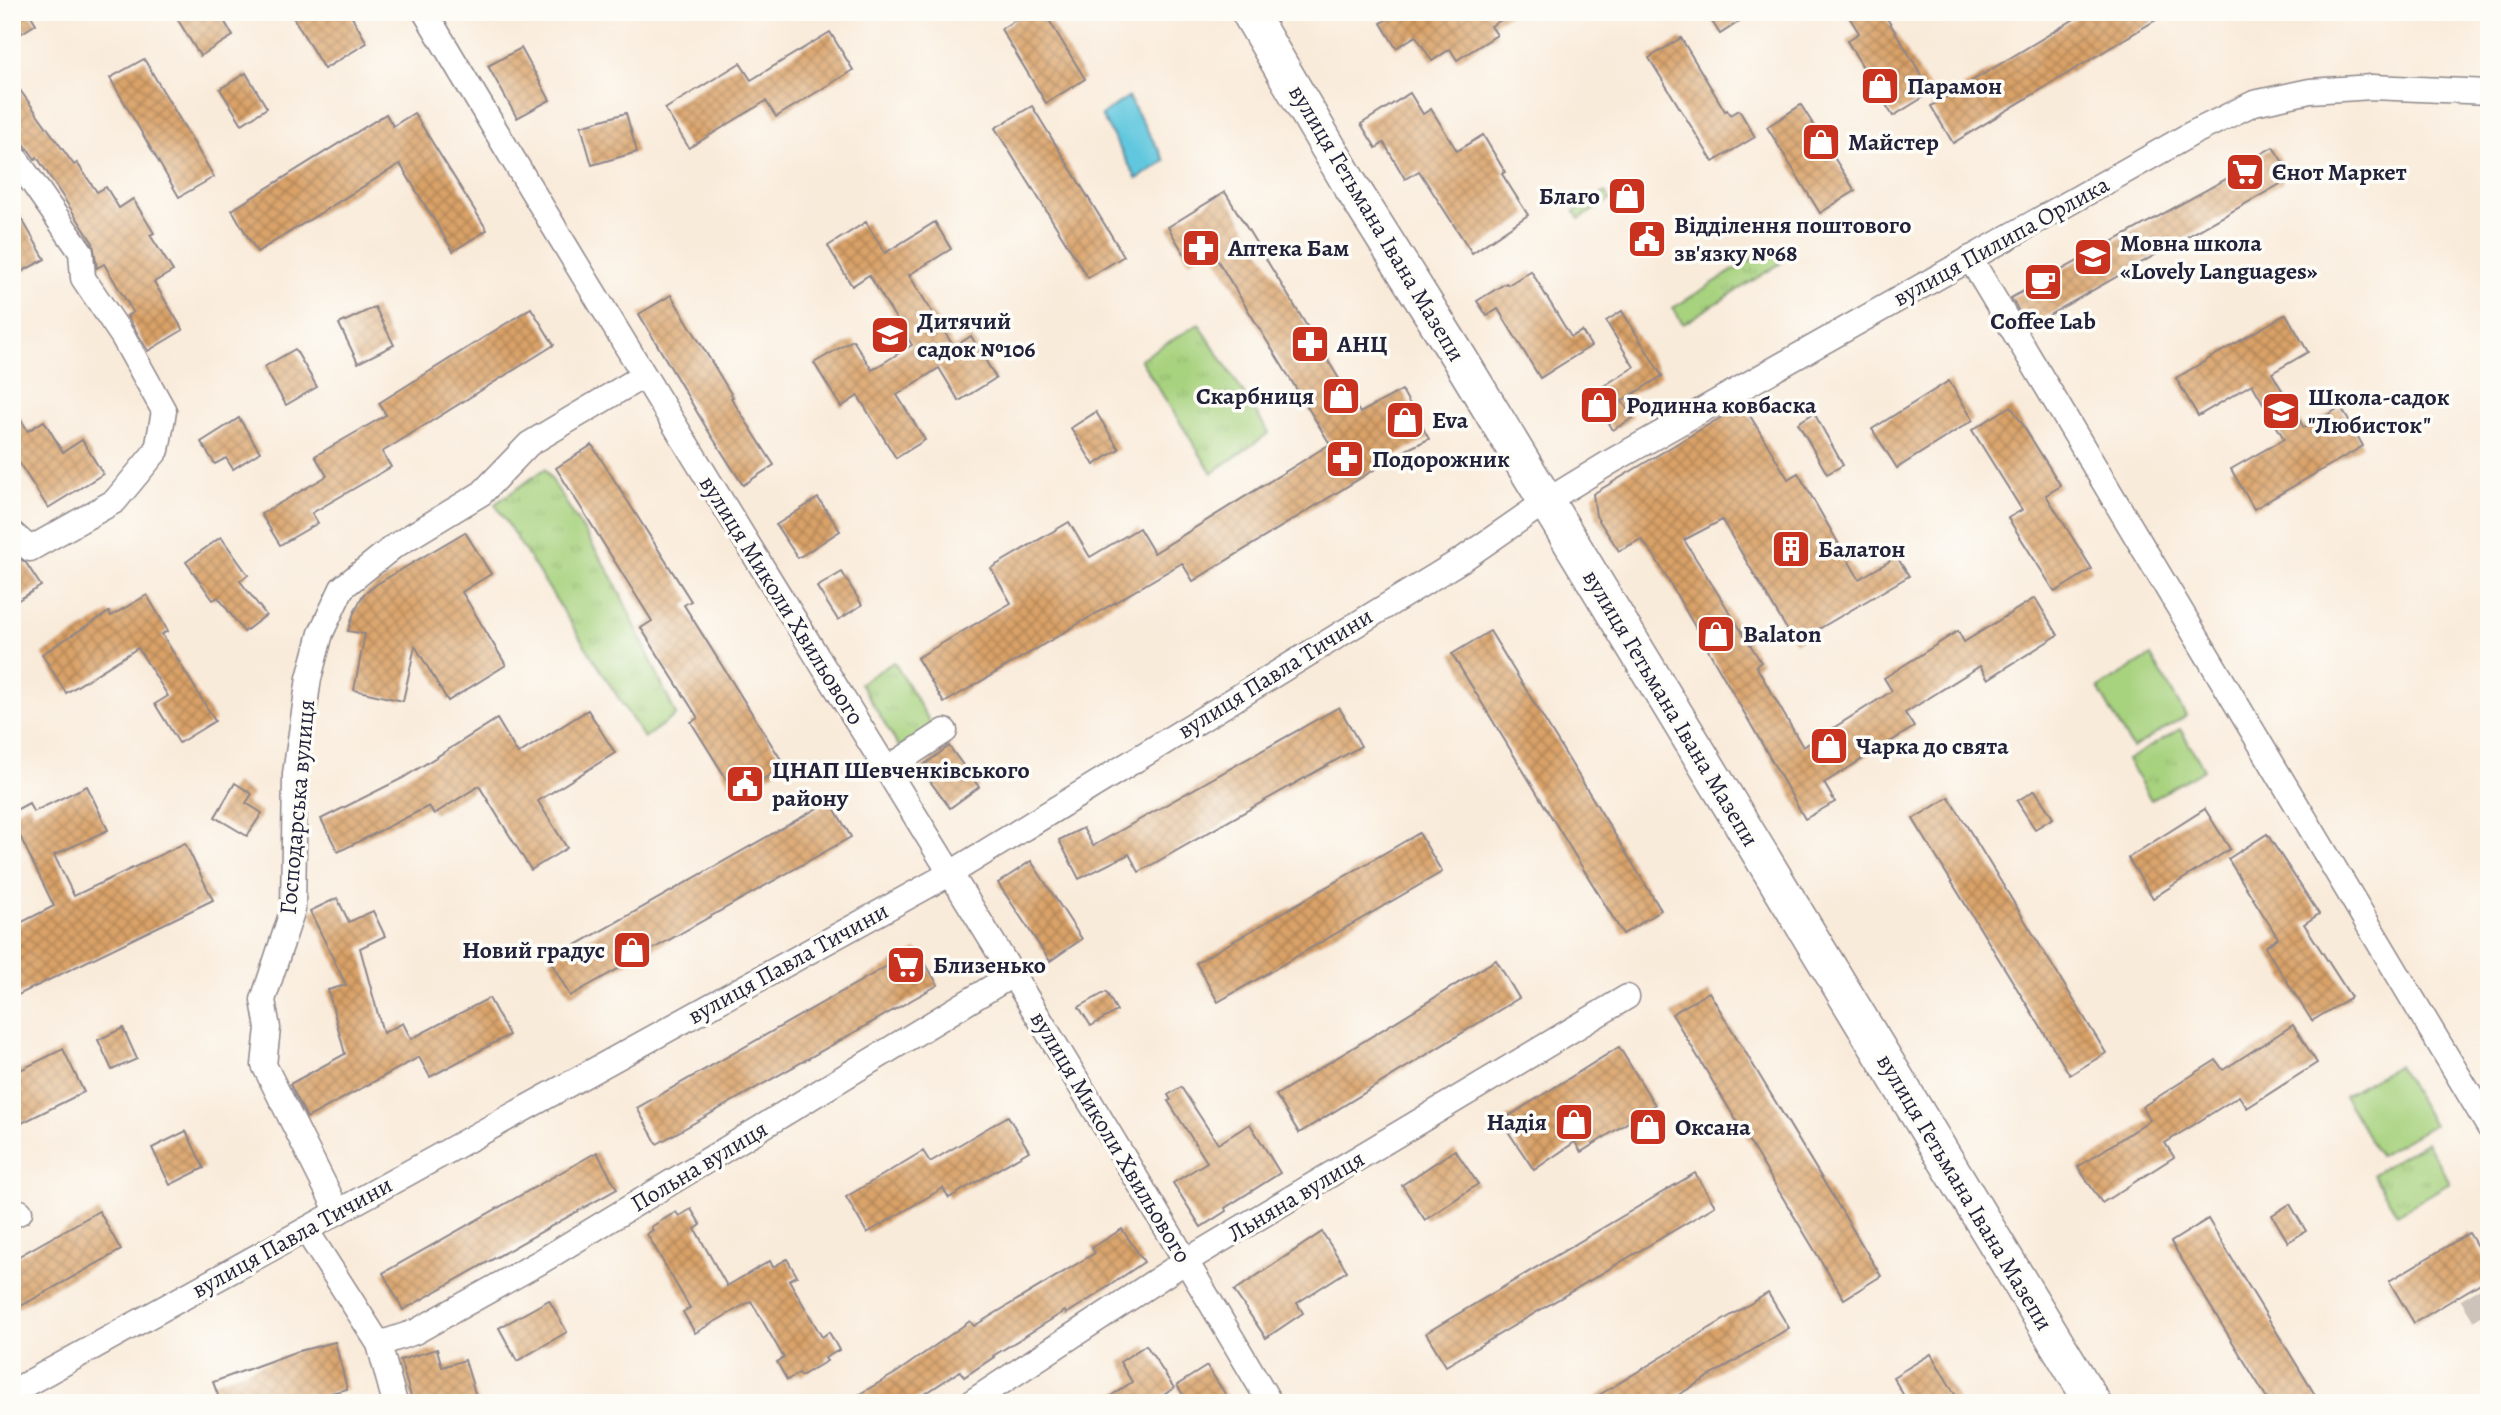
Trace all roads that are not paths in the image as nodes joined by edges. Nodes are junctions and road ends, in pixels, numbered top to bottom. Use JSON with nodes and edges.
{"nodes":[{"id":1,"x":425,"y":12,"type":"edge"},
{"id":2,"x":1249,"y":12,"type":"edge"},
{"id":3,"x":2489,"y":92,"type":"edge"},
{"id":4,"x":12,"y":153,"type":"edge"},
{"id":5,"x":1970,"y":258,"type":"junction"},
{"id":6,"x":643,"y":376,"type":"junction"},
{"id":7,"x":1545,"y":502,"type":"junction"},
{"id":8,"x":12,"y":533,"type":"edge"},
{"id":9,"x":944,"y":731,"type":"dead end"},
{"id":10,"x":887,"y":769,"type":"junction"},
{"id":11,"x":951,"y":873,"type":"junction"},
{"id":12,"x":1013,"y":975,"type":"junction"},
{"id":13,"x":1627,"y":997,"type":"dead end"},
{"id":14,"x":2489,"y":1127,"type":"edge"},
{"id":15,"x":338,"y":1212,"type":"junction"},
{"id":16,"x":306,"y":1230,"type":"junction"},
{"id":17,"x":1186,"y":1261,"type":"junction"},
{"id":18,"x":379,"y":1344,"type":"junction"},
{"id":19,"x":12,"y":1392,"type":"edge"},
{"id":20,"x":1263,"y":1400,"type":"edge"},
{"id":21,"x":395,"y":1403,"type":"edge"},
{"id":22,"x":970,"y":1403,"type":"edge"},
{"id":23,"x":2093,"y":1403,"type":"edge"}],
"edges":[{"from":1,"to":6,"type":"street","name":"вулиця Миколи Хвильового"},
{"from":2,"to":7,"type":"main road","name":"вулиця Гетьмана Івана Мазепи"},
{"from":3,"to":5,"type":"street","name":"вулиця Пилипа Орлика"},
{"from":4,"to":8,"type":"street"},
{"from":5,"to":7,"type":"street","name":"вулиця Пилипа Орлика"},
{"from":5,"to":14,"type":"street"},
{"from":6,"to":10,"type":"street","name":"вулиця Миколи Хвильового"},
{"from":6,"to":15,"type":"street","name":"Господарська вулиця"},
{"from":7,"to":11,"type":"street","name":"вулиця Павла Тичини"},
{"from":7,"to":23,"type":"main road","name":"вулиця Гетьмана Івана Мазепи"},
{"from":9,"to":10,"type":"street"},
{"from":10,"to":11,"type":"street","name":"вулиця Миколи Хвильового"},
{"from":11,"to":12,"type":"street","name":"вулиця Миколи Хвильового"},
{"from":11,"to":15,"type":"street","name":"вулиця Павла Тичини"},
{"from":12,"to":17,"type":"street","name":"вулиця Миколи Хвильового"},
{"from":12,"to":18,"type":"street","name":"Польна вулиця"},
{"from":13,"to":17,"type":"street","name":"Льняна вулиця"},
{"from":15,"to":16,"type":"street","name":"вулиця Павла Тичини"},
{"from":16,"to":18,"type":"street"},
{"from":16,"to":19,"type":"street","name":"вулиця Павла Тичини"},
{"from":17,"to":20,"type":"street","name":"вулиця Миколи Хвильового"},
{"from":17,"to":22,"type":"street","name":"Льняна вулиця"},
{"from":18,"to":21,"type":"street"}]}
